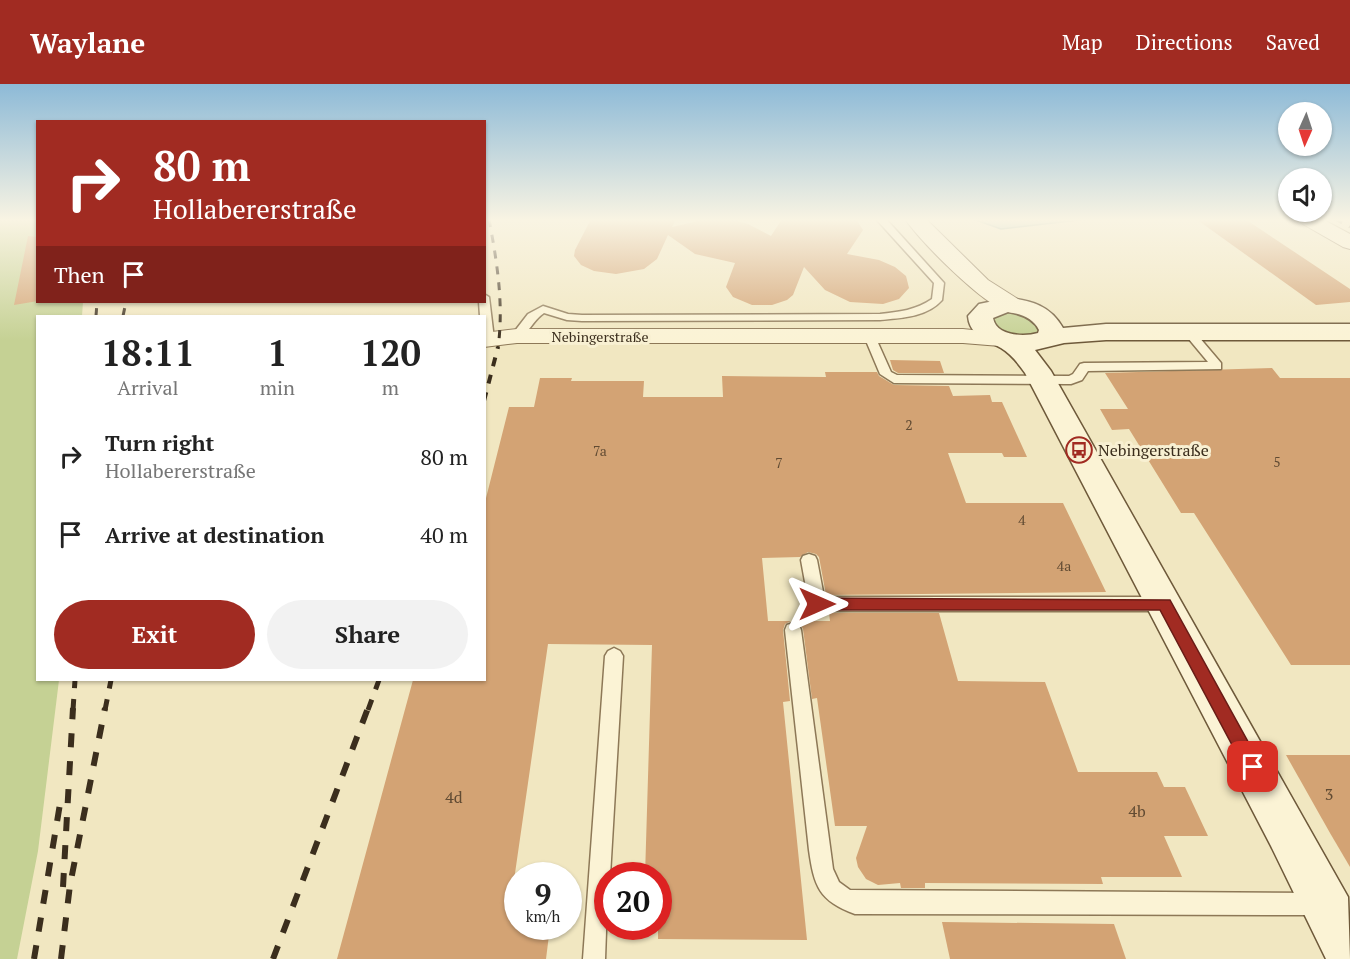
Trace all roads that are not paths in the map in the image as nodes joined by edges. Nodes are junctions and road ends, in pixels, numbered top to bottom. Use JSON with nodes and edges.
{"nodes":[{"id":1,"x":917,"y":260,"type":"edge"},
{"id":2,"x":954,"y":260,"type":"edge"},
{"id":3,"x":964,"y":270,"type":"junction"},
{"id":4,"x":1013,"y":306,"type":"junction"},
{"id":5,"x":974,"y":325,"type":"junction"},
{"id":6,"x":1189,"y":332,"type":"junction"},
{"id":7,"x":1350,"y":332,"type":"edge"},
{"id":8,"x":517,"y":336,"type":"junction"},
{"id":9,"x":870,"y":336,"type":"junction"},
{"id":10,"x":486,"y":340,"type":"edge"},
{"id":11,"x":1042,"y":350,"type":"junction"},
{"id":12,"x":809,"y":560,"type":"dead end"},
{"id":13,"x":1164,"y":604,"type":"junction"},
{"id":14,"x":793,"y":630,"type":"dead end"},
{"id":15,"x":614,"y":656,"type":"dead end"},
{"id":16,"x":1326,"y":904,"type":"junction"},
{"id":17,"x":1350,"y":956,"type":"edge"},
{"id":18,"x":594,"y":959,"type":"edge"}],
"edges":[{"from":1,"to":8,"type":"lane"},
{"from":2,"to":3,"type":"street"},
{"from":3,"to":4,"type":"street"},
{"from":3,"to":5,"type":"street"},
{"from":4,"to":5,"type":"street"},
{"from":4,"to":11,"type":"street"},
{"from":5,"to":9,"type":"street","name":"Nebingerstraße"},
{"from":5,"to":11,"type":"street"},
{"from":6,"to":7,"type":"street"},
{"from":6,"to":11,"type":"street"},
{"from":6,"to":11,"type":"lane"},
{"from":8,"to":9,"type":"street","name":"Nebingerstraße"},
{"from":8,"to":10,"type":"street","name":"Nebingerstraße"},
{"from":9,"to":11,"type":"lane"},
{"from":11,"to":13,"type":"street"},
{"from":12,"to":13,"type":"lane"},
{"from":13,"to":16,"type":"street"},
{"from":14,"to":16,"type":"lane"},
{"from":15,"to":18,"type":"lane"},
{"from":16,"to":17,"type":"street"}]}
